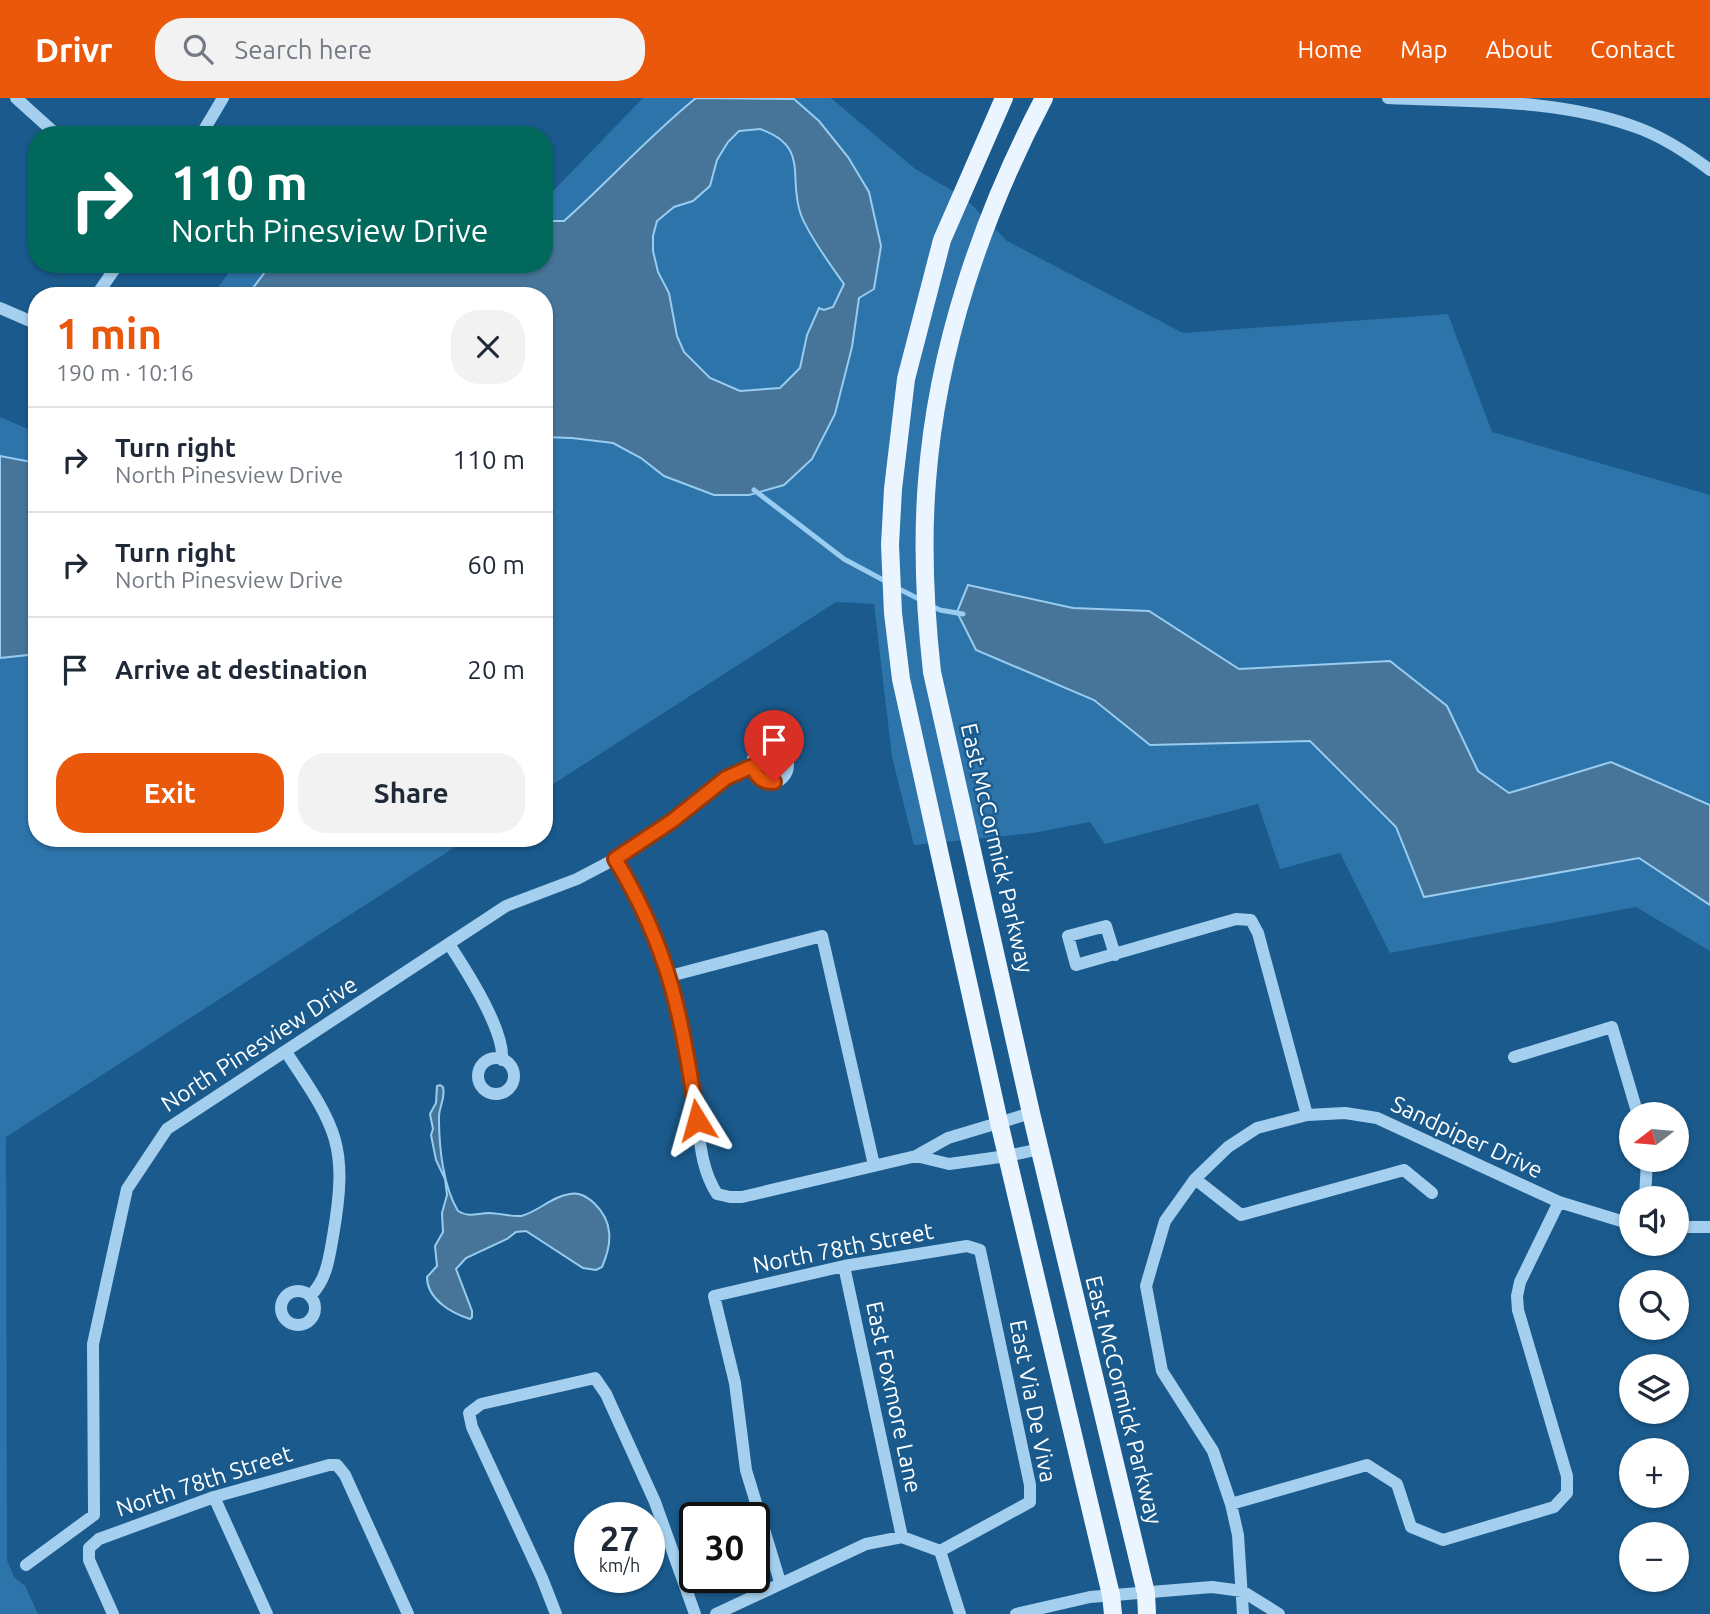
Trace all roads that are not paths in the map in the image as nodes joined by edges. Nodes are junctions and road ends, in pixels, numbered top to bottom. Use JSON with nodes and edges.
{"nodes":[{"id":1,"x":16,"y":98,"type":"edge"},
{"id":2,"x":223,"y":98,"type":"edge"},
{"id":3,"x":1004,"y":98,"type":"edge"},
{"id":4,"x":1044,"y":98,"type":"edge"},
{"id":5,"x":1388,"y":98,"type":"edge"},
{"id":6,"x":47,"y":126,"type":"edge"},
{"id":7,"x":206,"y":126,"type":"edge"},
{"id":8,"x":1710,"y":170,"type":"edge"},
{"id":9,"x":0,"y":308,"type":"edge"},
{"id":10,"x":28,"y":320,"type":"edge"},
{"id":11,"x":753,"y":766,"type":"dead end"},
{"id":12,"x":615,"y":859,"type":"junction"},
{"id":13,"x":449,"y":944,"type":"junction"},
{"id":14,"x":1115,"y":955,"type":"dead end"},
{"id":15,"x":670,"y":976,"type":"junction"},
{"id":16,"x":286,"y":1052,"type":"junction"},
{"id":17,"x":1514,"y":1057,"type":"dead end"},
{"id":18,"x":502,"y":1060,"type":"dead end"},
{"id":19,"x":1634,"y":1102,"type":"edge"},
{"id":20,"x":1031,"y":1114,"type":"junction"},
{"id":21,"x":1307,"y":1115,"type":"junction"},
{"id":22,"x":999,"y":1122,"type":"junction"},
{"id":23,"x":1040,"y":1149,"type":"junction"},
{"id":24,"x":916,"y":1156,"type":"junction"},
{"id":25,"x":1007,"y":1156,"type":"junction"},
{"id":26,"x":874,"y":1165,"type":"junction"},
{"id":27,"x":1195,"y":1180,"type":"junction"},
{"id":28,"x":1432,"y":1193,"type":"dead end"},
{"id":29,"x":1559,"y":1202,"type":"junction"},
{"id":30,"x":1619,"y":1220,"type":"edge"},
{"id":31,"x":1689,"y":1227,"type":"edge"},
{"id":32,"x":1710,"y":1227,"type":"edge"},
{"id":33,"x":981,"y":1250,"type":"joint"},
{"id":34,"x":844,"y":1266,"type":"junction"},
{"id":35,"x":311,"y":1295,"type":"dead end"},
{"id":36,"x":214,"y":1497,"type":"junction"},
{"id":37,"x":1231,"y":1504,"type":"junction"},
{"id":38,"x":902,"y":1537,"type":"junction"},
{"id":39,"x":940,"y":1552,"type":"junction"},
{"id":40,"x":26,"y":1564,"type":"dead end"},
{"id":41,"x":780,"y":1582,"type":"junction"},
{"id":42,"x":1242,"y":1591,"type":"junction"},
{"id":43,"x":1146,"y":1593,"type":"junction"},
{"id":44,"x":1111,"y":1595,"type":"junction"},
{"id":45,"x":1274,"y":1613,"type":"edge"},
{"id":46,"x":113,"y":1614,"type":"edge"},
{"id":47,"x":267,"y":1614,"type":"edge"},
{"id":48,"x":408,"y":1614,"type":"edge"},
{"id":49,"x":555,"y":1614,"type":"edge"},
{"id":50,"x":695,"y":1614,"type":"edge"},
{"id":51,"x":716,"y":1614,"type":"edge"},
{"id":52,"x":960,"y":1614,"type":"edge"},
{"id":53,"x":1016,"y":1614,"type":"edge"},
{"id":54,"x":1113,"y":1614,"type":"edge"},
{"id":55,"x":1147,"y":1614,"type":"edge"},
{"id":56,"x":1243,"y":1614,"type":"edge"}],
"edges":[{"from":1,"to":6,"type":"street"},
{"from":2,"to":7,"type":"street"},
{"from":3,"to":22,"type":"main road"},
{"from":4,"to":20,"type":"main road","name":"East McCormick Parkway"},
{"from":5,"to":8,"type":"street"},
{"from":9,"to":10,"type":"street"},
{"from":11,"to":12,"type":"street","name":"North Pinesview Drive"},
{"from":12,"to":13,"type":"street","name":"North Pinesview Drive"},
{"from":12,"to":15,"type":"street"},
{"from":13,"to":16,"type":"street","name":"North Pinesview Drive"},
{"from":13,"to":18,"type":"street"},
{"from":14,"to":21,"type":"street"},
{"from":15,"to":26,"type":"street"},
{"from":15,"to":26,"type":"street"},
{"from":16,"to":35,"type":"street"},
{"from":16,"to":40,"type":"street","name":"North Pinesview Drive"},
{"from":17,"to":19,"type":"street"},
{"from":20,"to":22,"type":"street"},
{"from":20,"to":23,"type":"main road","name":"East McCormick Parkway"},
{"from":21,"to":27,"type":"street","name":"Sandpiper Drive"},
{"from":21,"to":29,"type":"street","name":"Sandpiper Drive"},
{"from":22,"to":24,"type":"street"},
{"from":22,"to":25,"type":"main road"},
{"from":23,"to":25,"type":"street"},
{"from":23,"to":43,"type":"main road","name":"East McCormick Parkway"},
{"from":24,"to":25,"type":"street"},
{"from":24,"to":26,"type":"street"},
{"from":25,"to":44,"type":"main road"},
{"from":27,"to":28,"type":"street"},
{"from":27,"to":37,"type":"street","name":"Sandpiper Drive"},
{"from":29,"to":30,"type":"street","name":"Sandpiper Drive"},
{"from":29,"to":37,"type":"street"},
{"from":31,"to":32,"type":"street"},
{"from":33,"to":34,"type":"street","name":"North 78th Street"},
{"from":33,"to":39,"type":"street","name":"East Via De Viva"},
{"from":34,"to":38,"type":"street","name":"East Foxmore Lane"},
{"from":34,"to":41,"type":"street","name":"North 78th Street"},
{"from":36,"to":46,"type":"street","name":"North 78th Street"},
{"from":36,"to":47,"type":"street"},
{"from":36,"to":48,"type":"street","name":"North 78th Street"},
{"from":37,"to":42,"type":"street","name":"Sandpiper Drive"},
{"from":38,"to":39,"type":"street"},
{"from":38,"to":41,"type":"street"},
{"from":39,"to":52,"type":"street"},
{"from":41,"to":51,"type":"street"},
{"from":42,"to":43,"type":"street"},
{"from":42,"to":45,"type":"street"},
{"from":42,"to":56,"type":"street","name":"Sandpiper Drive"},
{"from":43,"to":44,"type":"street"},
{"from":43,"to":55,"type":"main road","name":"East McCormick Parkway"},
{"from":44,"to":53,"type":"street"},
{"from":44,"to":54,"type":"main road"},
{"from":49,"to":50,"type":"street"}]}
